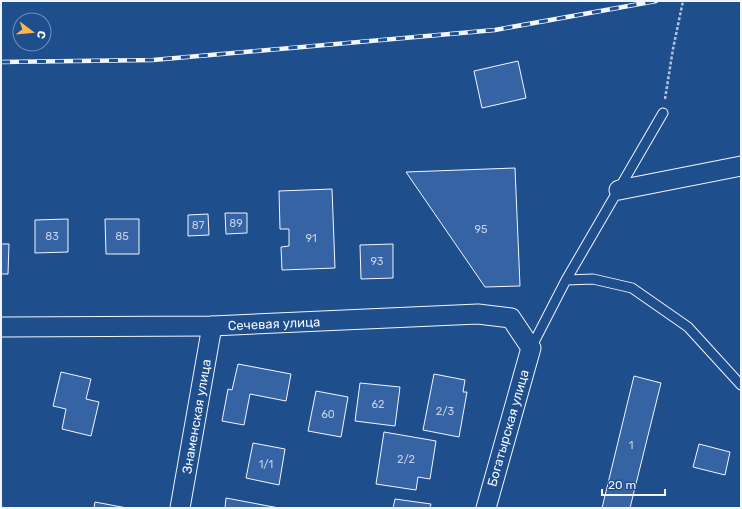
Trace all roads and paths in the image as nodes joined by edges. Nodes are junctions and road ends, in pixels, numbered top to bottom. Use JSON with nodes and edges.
{"nodes":[{"id":1,"x":684,"y":1,"type":"edge"},
{"id":2,"x":663,"y":113,"type":"joint"},
{"id":3,"x":741,"y":166,"type":"edge"},
{"id":4,"x":619,"y":190,"type":"junction"},
{"id":5,"x":566,"y":280,"type":"junction"},
{"id":6,"x":212,"y":326,"type":"junction"},
{"id":7,"x":1,"y":327,"type":"edge"},
{"id":8,"x":531,"y":348,"type":"junction"},
{"id":9,"x":741,"y":385,"type":"edge"},
{"id":10,"x":180,"y":508,"type":"edge"},
{"id":11,"x":486,"y":508,"type":"edge"}],
"edges":[{"from":1,"to":2,"type":"path"},
{"from":2,"to":4,"type":"lane"},
{"from":3,"to":4,"type":"street"},
{"from":4,"to":5,"type":"lane"},
{"from":5,"to":8,"type":"lane"},
{"from":5,"to":9,"type":"lane"},
{"from":6,"to":7,"type":"street","name":"Сечевая улица"},
{"from":6,"to":8,"type":"street","name":"Сечевая улица"},
{"from":6,"to":10,"type":"street","name":"Знаменская улица"},
{"from":8,"to":11,"type":"street","name":"Богатырская улица"}]}
